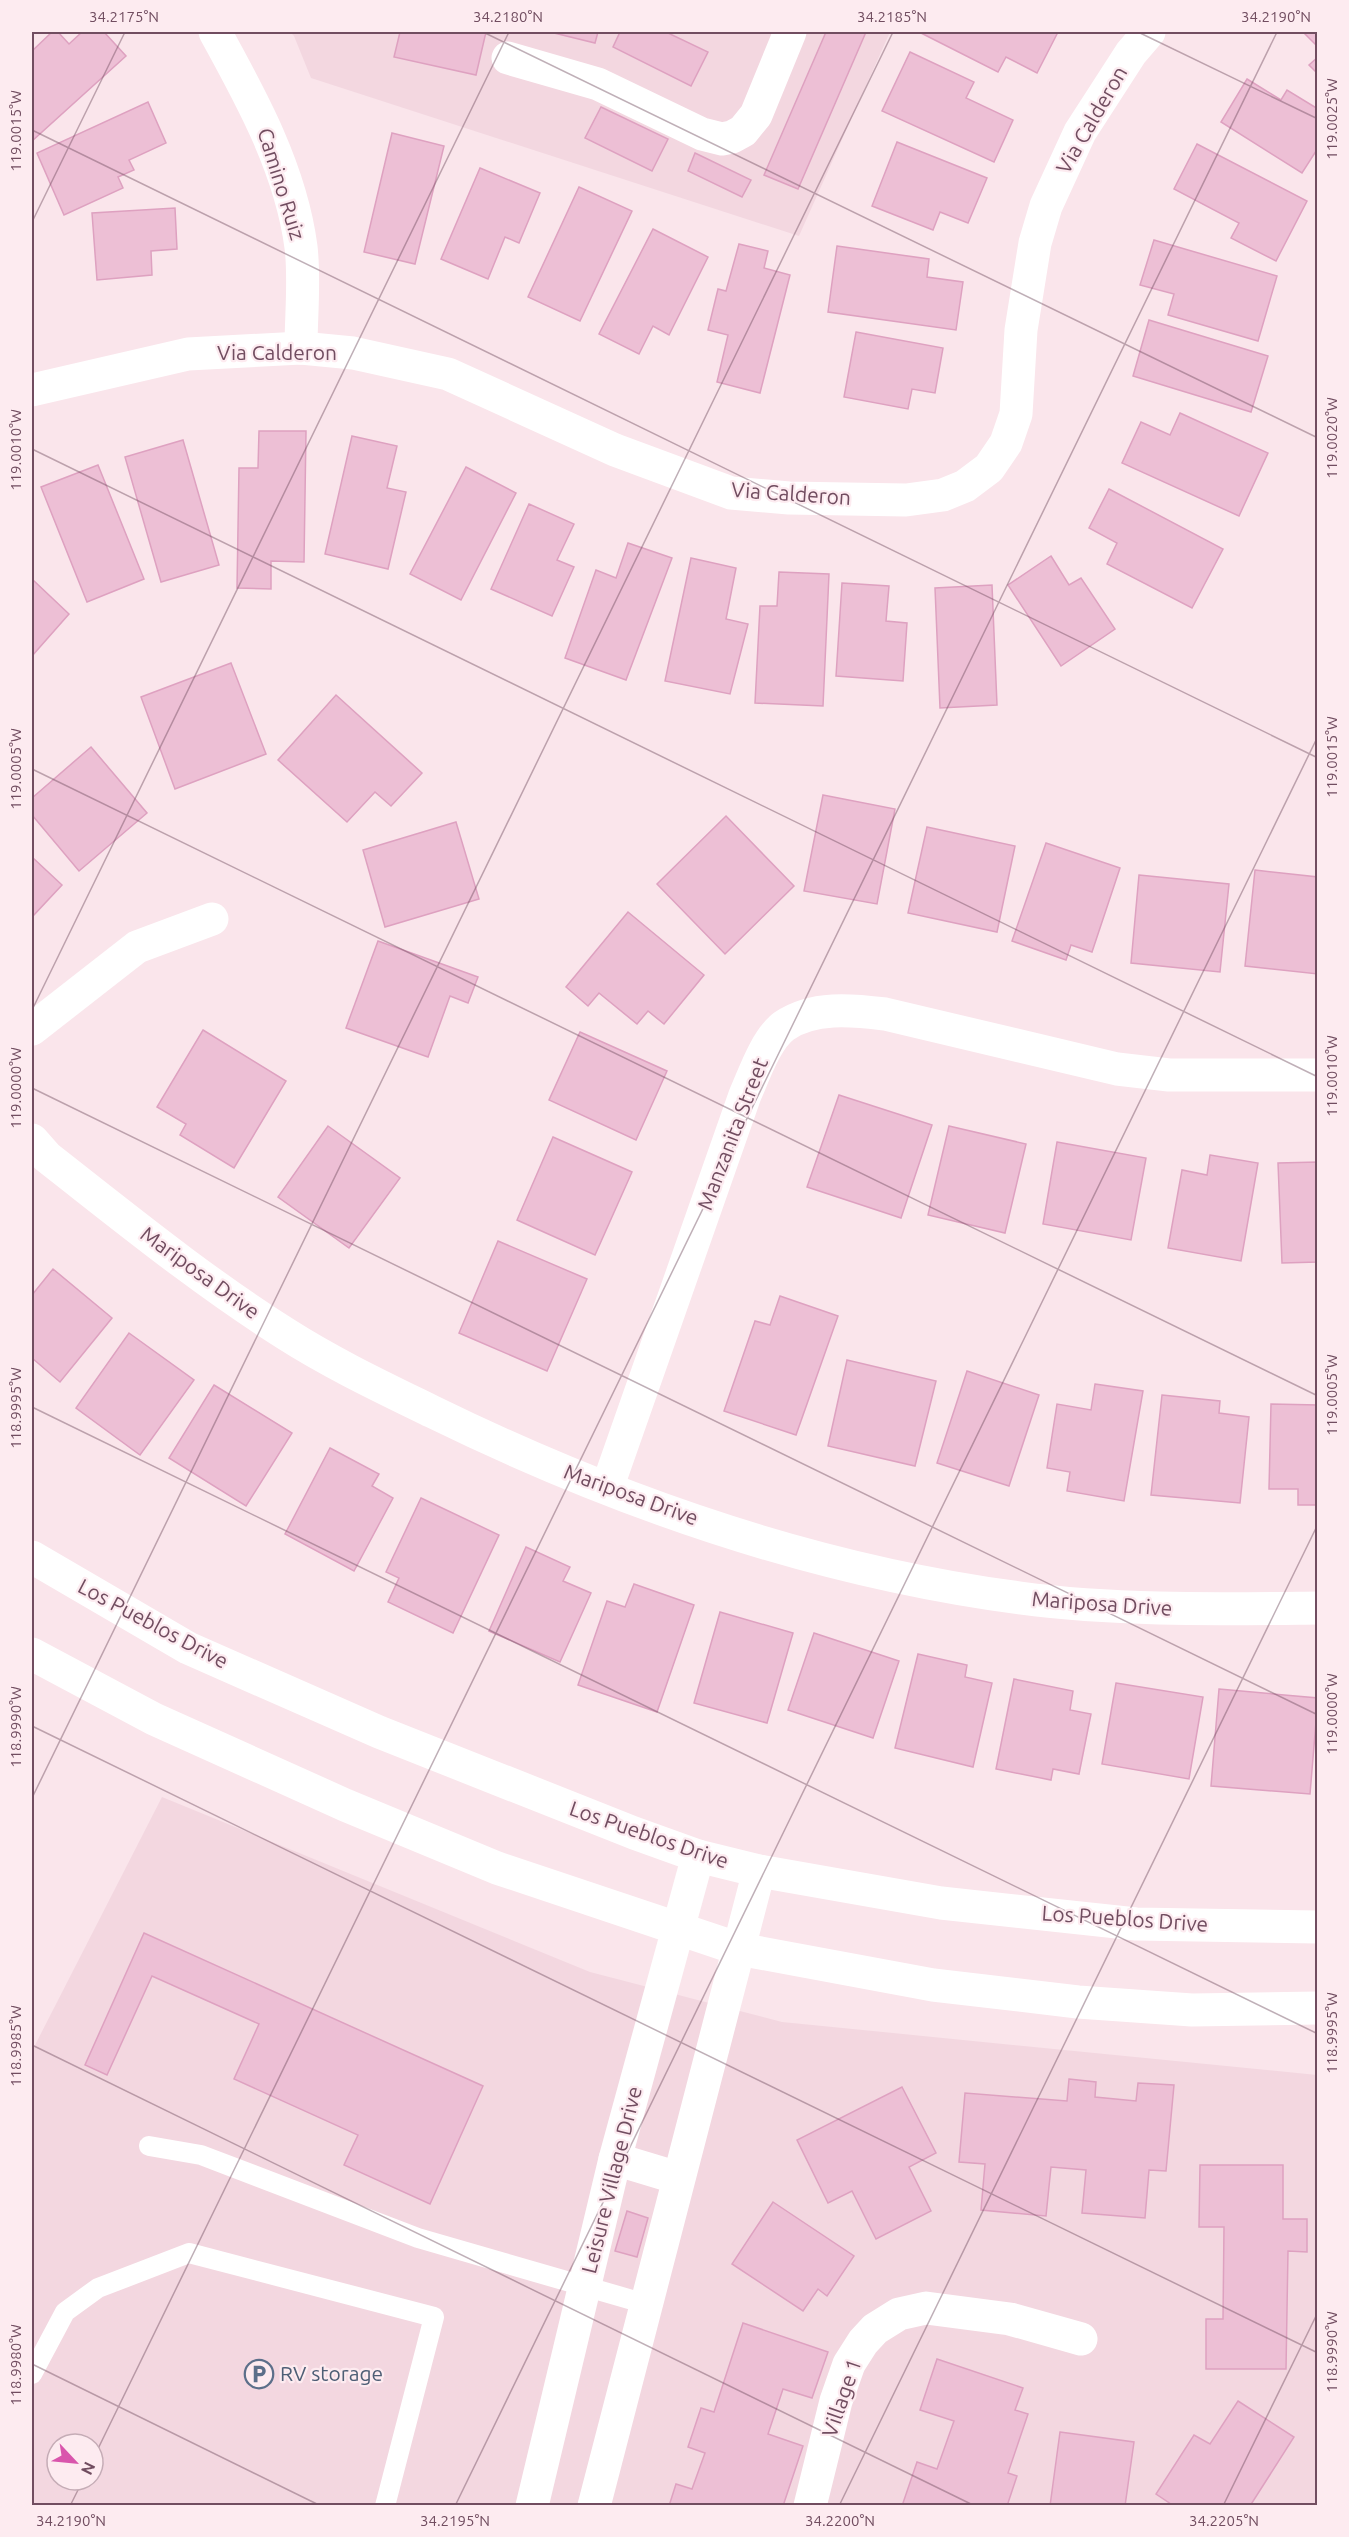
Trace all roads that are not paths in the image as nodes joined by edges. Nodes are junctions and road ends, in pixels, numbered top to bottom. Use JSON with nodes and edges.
{"nodes":[{"id":1,"x":215,"y":32,"type":"edge"},
{"id":2,"x":790,"y":32,"type":"edge"},
{"id":3,"x":1149,"y":32,"type":"edge"},
{"id":4,"x":508,"y":58,"type":"dead end"},
{"id":5,"x":301,"y":348,"type":"junction"},
{"id":6,"x":32,"y":390,"type":"edge"},
{"id":7,"x":212,"y":919,"type":"dead end"},
{"id":8,"x":32,"y":1029,"type":"edge"},
{"id":9,"x":1317,"y":1075,"type":"edge"},
{"id":10,"x":32,"y":1140,"type":"edge"},
{"id":11,"x":607,"y":1488,"type":"junction"},
{"id":12,"x":32,"y":1557,"type":"edge"},
{"id":13,"x":1317,"y":1608,"type":"edge"},
{"id":14,"x":32,"y":1654,"type":"edge"},
{"id":15,"x":698,"y":1856,"type":"junction"},
{"id":16,"x":759,"y":1871,"type":"junction"},
{"id":17,"x":1317,"y":1927,"type":"edge"},
{"id":18,"x":678,"y":1930,"type":"junction"},
{"id":19,"x":739,"y":1949,"type":"junction"},
{"id":20,"x":1317,"y":2008,"type":"edge"},
{"id":21,"x":149,"y":2146,"type":"dead end"},
{"id":22,"x":615,"y":2159,"type":"junction"},
{"id":23,"x":678,"y":2178,"type":"junction"},
{"id":24,"x":586,"y":2285,"type":"junction"},
{"id":25,"x":646,"y":2304,"type":"junction"},
{"id":26,"x":1081,"y":2339,"type":"dead end"},
{"id":27,"x":32,"y":2374,"type":"edge"},
{"id":28,"x":385,"y":2505,"type":"edge"},
{"id":29,"x":532,"y":2505,"type":"edge"},
{"id":30,"x":594,"y":2505,"type":"edge"},
{"id":31,"x":810,"y":2505,"type":"edge"}],
"edges":[{"from":1,"to":5,"type":"street","name":"Camino Ruiz"},
{"from":2,"to":4,"type":"street"},
{"from":3,"to":5,"type":"street","name":"Via Calderon"},
{"from":5,"to":6,"type":"street","name":"Via Calderon"},
{"from":7,"to":8,"type":"street"},
{"from":9,"to":11,"type":"street","name":"Manzanita Street"},
{"from":10,"to":11,"type":"street","name":"Mariposa Drive"},
{"from":11,"to":13,"type":"street","name":"Mariposa Drive"},
{"from":12,"to":15,"type":"street","name":"Los Pueblos Drive"},
{"from":14,"to":18,"type":"street"},
{"from":15,"to":16,"type":"street","name":"Los Pueblos Drive"},
{"from":15,"to":18,"type":"street","name":"Leisure Village Drive"},
{"from":16,"to":17,"type":"street","name":"Los Pueblos Drive"},
{"from":16,"to":19,"type":"street"},
{"from":18,"to":19,"type":"street"},
{"from":18,"to":22,"type":"street","name":"Leisure Village Drive"},
{"from":19,"to":20,"type":"street"},
{"from":19,"to":23,"type":"street"},
{"from":21,"to":24,"type":"lane"},
{"from":22,"to":23,"type":"street"},
{"from":22,"to":24,"type":"street","name":"Leisure Village Drive"},
{"from":23,"to":25,"type":"street"},
{"from":24,"to":25,"type":"lane"},
{"from":24,"to":29,"type":"street","name":"Leisure Village Drive"},
{"from":25,"to":30,"type":"street"},
{"from":26,"to":31,"type":"street","name":"Village 1"},
{"from":27,"to":28,"type":"lane"}]}
